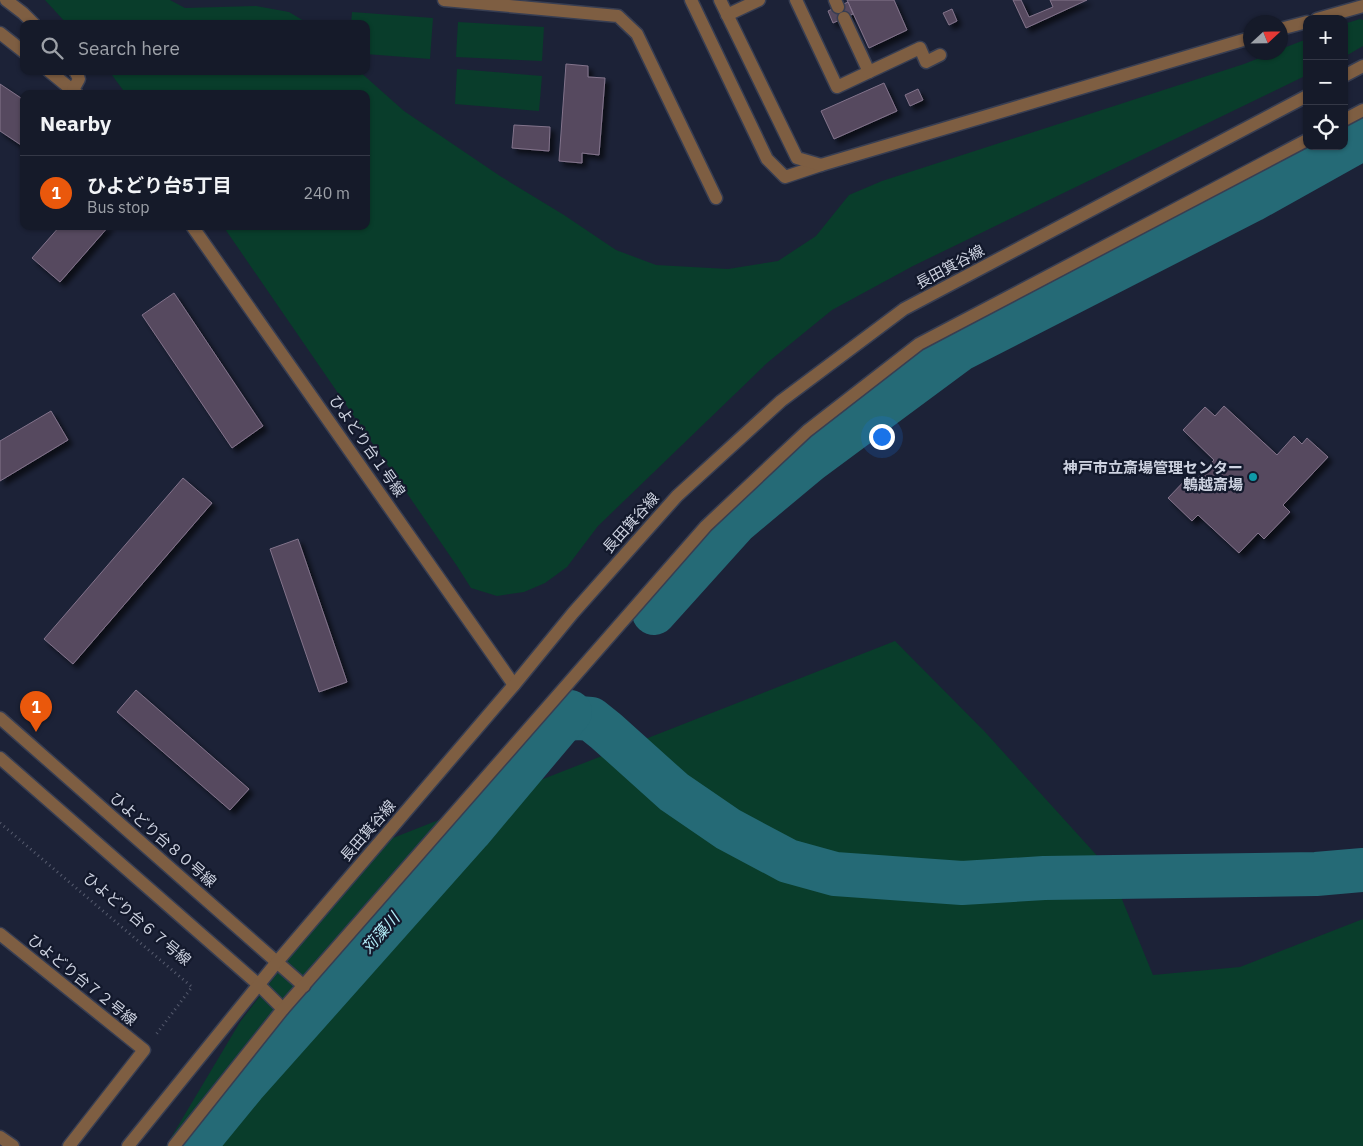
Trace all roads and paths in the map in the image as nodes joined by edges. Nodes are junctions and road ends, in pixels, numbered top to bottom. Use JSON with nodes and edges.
{"nodes":[{"id":1,"x":6,"y":0,"type":"edge"},
{"id":2,"x":444,"y":0,"type":"edge"},
{"id":3,"x":692,"y":0,"type":"edge"},
{"id":4,"x":720,"y":0,"type":"edge"},
{"id":5,"x":759,"y":0,"type":"edge"},
{"id":6,"x":796,"y":0,"type":"edge"},
{"id":7,"x":1363,"y":6,"type":"edge"},
{"id":8,"x":839,"y":8,"type":"edge"},
{"id":9,"x":727,"y":15,"type":"junction"},
{"id":10,"x":1331,"y":15,"type":"edge"},
{"id":11,"x":29,"y":20,"type":"edge"},
{"id":12,"x":1303,"y":23,"type":"edge"},
{"id":13,"x":1288,"y":28,"type":"edge"},
{"id":14,"x":0,"y":33,"type":"edge"},
{"id":15,"x":1243,"y":40,"type":"edge"},
{"id":16,"x":20,"y":49,"type":"edge"},
{"id":17,"x":940,"y":55,"type":"dead end"},
{"id":18,"x":1363,"y":66,"type":"edge"},
{"id":19,"x":869,"y":72,"type":"junction"},
{"id":20,"x":1348,"y":74,"type":"edge"},
{"id":21,"x":54,"y":75,"type":"edge"},
{"id":22,"x":77,"y":75,"type":"edge"},
{"id":23,"x":73,"y":90,"type":"edge"},
{"id":24,"x":76,"y":90,"type":"edge"},
{"id":25,"x":1303,"y":98,"type":"edge"},
{"id":26,"x":1363,"y":110,"type":"edge"},
{"id":27,"x":1348,"y":118,"type":"edge"},
{"id":28,"x":1303,"y":142,"type":"edge"},
{"id":29,"x":821,"y":165,"type":"junction"},
{"id":30,"x":716,"y":198,"type":"dead end"},
{"id":31,"x":195,"y":230,"type":"edge"},
{"id":32,"x":514,"y":685,"type":"junction"},
{"id":33,"x":0,"y":718,"type":"edge"},
{"id":34,"x":0,"y":758,"type":"edge"},
{"id":35,"x":0,"y":823,"type":"edge"},
{"id":36,"x":0,"y":934,"type":"edge"},
{"id":37,"x":277,"y":962,"type":"junction"},
{"id":38,"x":259,"y":985,"type":"junction"},
{"id":39,"x":304,"y":986,"type":"junction"},
{"id":40,"x":284,"y":1009,"type":"junction"},
{"id":41,"x":144,"y":1050,"type":"junction"},
{"id":42,"x":0,"y":1136,"type":"edge"},
{"id":43,"x":14,"y":1146,"type":"edge"},
{"id":44,"x":68,"y":1146,"type":"edge"},
{"id":45,"x":128,"y":1146,"type":"edge"},
{"id":46,"x":174,"y":1146,"type":"edge"}],
"edges":[{"from":1,"to":11,"type":"street"},
{"from":2,"to":30,"type":"street"},
{"from":3,"to":29,"type":"street"},
{"from":4,"to":9,"type":"street"},
{"from":5,"to":9,"type":"street"},
{"from":6,"to":19,"type":"street"},
{"from":7,"to":10,"type":"street"},
{"from":8,"to":19,"type":"street"},
{"from":9,"to":29,"type":"street"},
{"from":12,"to":13,"type":"street"},
{"from":14,"to":16,"type":"street"},
{"from":15,"to":29,"type":"street"},
{"from":17,"to":19,"type":"street"},
{"from":18,"to":20,"type":"street"},
{"from":21,"to":23,"type":"street"},
{"from":22,"to":24,"type":"street"},
{"from":25,"to":32,"type":"street","name":"長田箕谷線"},
{"from":26,"to":27,"type":"street"},
{"from":28,"to":39,"type":"street"},
{"from":31,"to":32,"type":"street","name":"ひよどり台１号線"},
{"from":32,"to":37,"type":"street","name":"長田箕谷線"},
{"from":33,"to":37,"type":"street","name":"ひよどり台８０号線"},
{"from":34,"to":38,"type":"street"},
{"from":35,"to":41,"type":"path","name":"ひよどり台６７号線"},
{"from":36,"to":41,"type":"street","name":"ひよどり台７２号線"},
{"from":37,"to":38,"type":"street","name":"長田箕谷線"},
{"from":37,"to":39,"type":"street","name":"ひよどり台８０号線"},
{"from":38,"to":40,"type":"street"},
{"from":38,"to":45,"type":"street","name":"長田箕谷線"},
{"from":39,"to":40,"type":"street"},
{"from":40,"to":46,"type":"street"},
{"from":41,"to":44,"type":"street"},
{"from":42,"to":43,"type":"street"}]}
